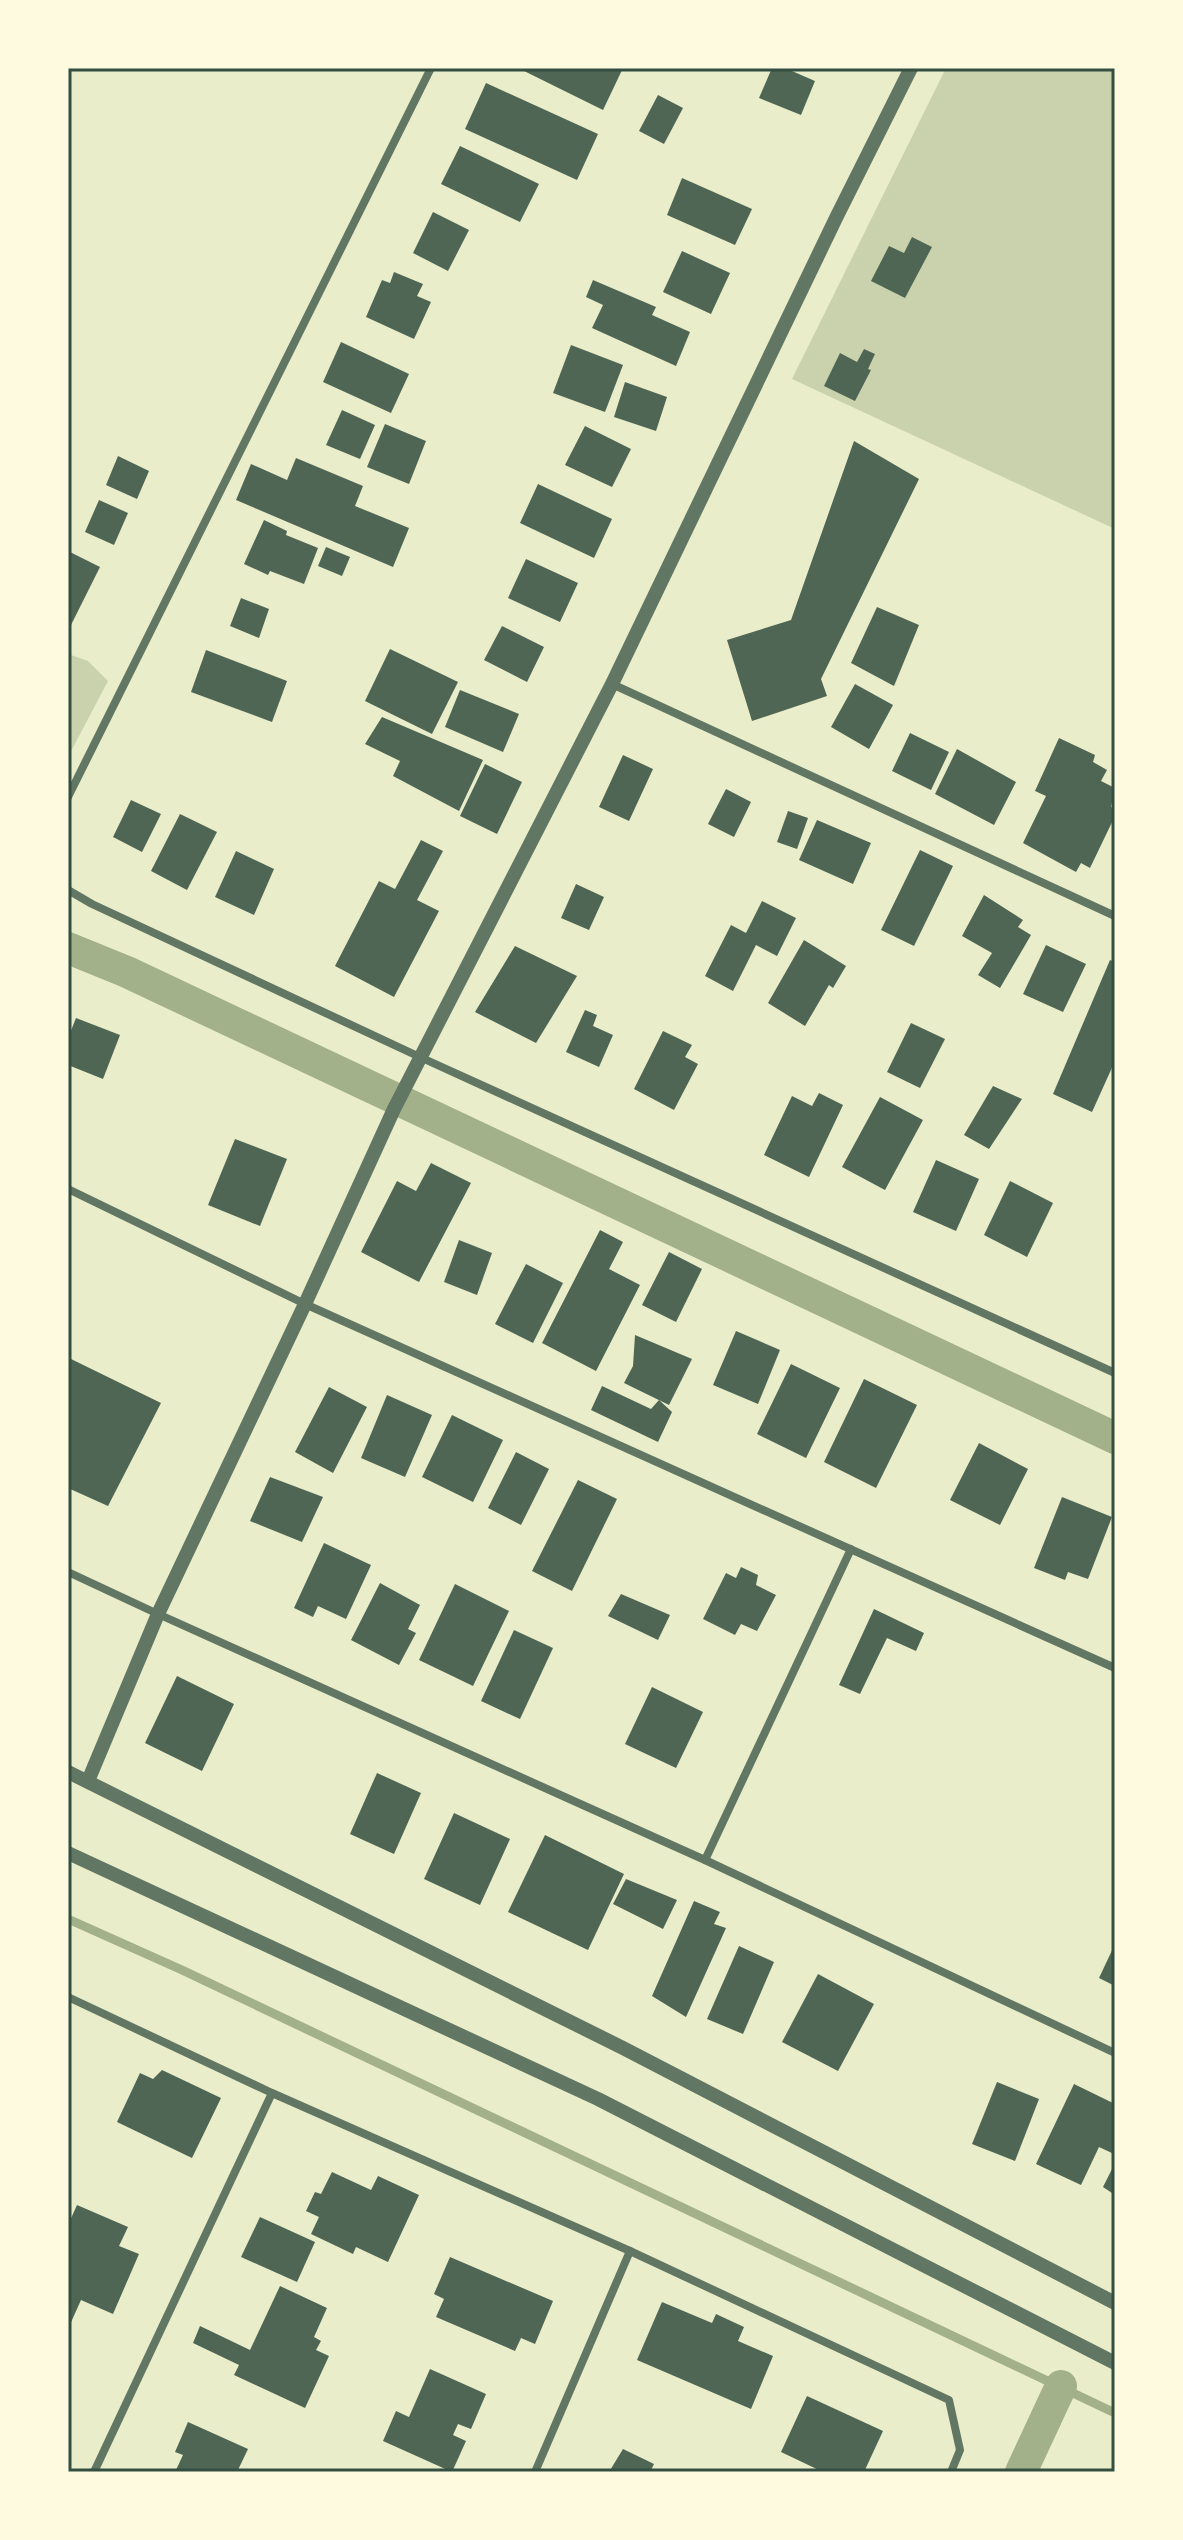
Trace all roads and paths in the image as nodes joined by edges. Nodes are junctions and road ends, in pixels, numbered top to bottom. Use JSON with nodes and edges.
{"nodes":[{"id":1,"x":431,"y":68,"type":"edge"},
{"id":2,"x":911,"y":68,"type":"edge"},
{"id":3,"x":612,"y":684,"type":"junction"},
{"id":4,"x":68,"y":797,"type":"edge"},
{"id":5,"x":68,"y":890,"type":"edge"},
{"id":6,"x":1115,"y":916,"type":"edge"},
{"id":7,"x":422,"y":1058,"type":"junction"},
{"id":8,"x":68,"y":1189,"type":"edge"},
{"id":9,"x":305,"y":1304,"type":"junction"},
{"id":10,"x":1115,"y":1373,"type":"edge"},
{"id":11,"x":851,"y":1549,"type":"junction"},
{"id":12,"x":68,"y":1572,"type":"edge"},
{"id":13,"x":158,"y":1614,"type":"junction"},
{"id":14,"x":1115,"y":1668,"type":"edge"},
{"id":15,"x":68,"y":1772,"type":"edge"},
{"id":16,"x":88,"y":1781,"type":"junction"},
{"id":17,"x":68,"y":1853,"type":"edge"},
{"id":18,"x":705,"y":1860,"type":"junction"},
{"id":19,"x":68,"y":1997,"type":"edge"},
{"id":20,"x":1115,"y":2053,"type":"edge"},
{"id":21,"x":272,"y":2093,"type":"junction"},
{"id":22,"x":630,"y":2251,"type":"junction"},
{"id":23,"x":1115,"y":2303,"type":"edge"},
{"id":24,"x":1115,"y":2363,"type":"edge"},
{"id":25,"x":94,"y":2472,"type":"edge"},
{"id":26,"x":535,"y":2472,"type":"edge"},
{"id":27,"x":951,"y":2472,"type":"edge"}],
"edges":[{"from":1,"to":4,"type":"street"},
{"from":2,"to":3,"type":"street"},
{"from":3,"to":6,"type":"street"},
{"from":3,"to":7,"type":"street"},
{"from":5,"to":7,"type":"street"},
{"from":7,"to":9,"type":"street"},
{"from":7,"to":10,"type":"street"},
{"from":8,"to":9,"type":"street"},
{"from":9,"to":11,"type":"street"},
{"from":9,"to":13,"type":"street"},
{"from":11,"to":14,"type":"street"},
{"from":11,"to":18,"type":"street"},
{"from":12,"to":13,"type":"street"},
{"from":13,"to":16,"type":"street"},
{"from":13,"to":18,"type":"street"},
{"from":15,"to":16,"type":"street"},
{"from":16,"to":23,"type":"street"},
{"from":17,"to":24,"type":"street"},
{"from":18,"to":20,"type":"street"},
{"from":19,"to":21,"type":"street"},
{"from":21,"to":22,"type":"street"},
{"from":21,"to":25,"type":"street"},
{"from":22,"to":26,"type":"street"},
{"from":22,"to":27,"type":"street"}]}
